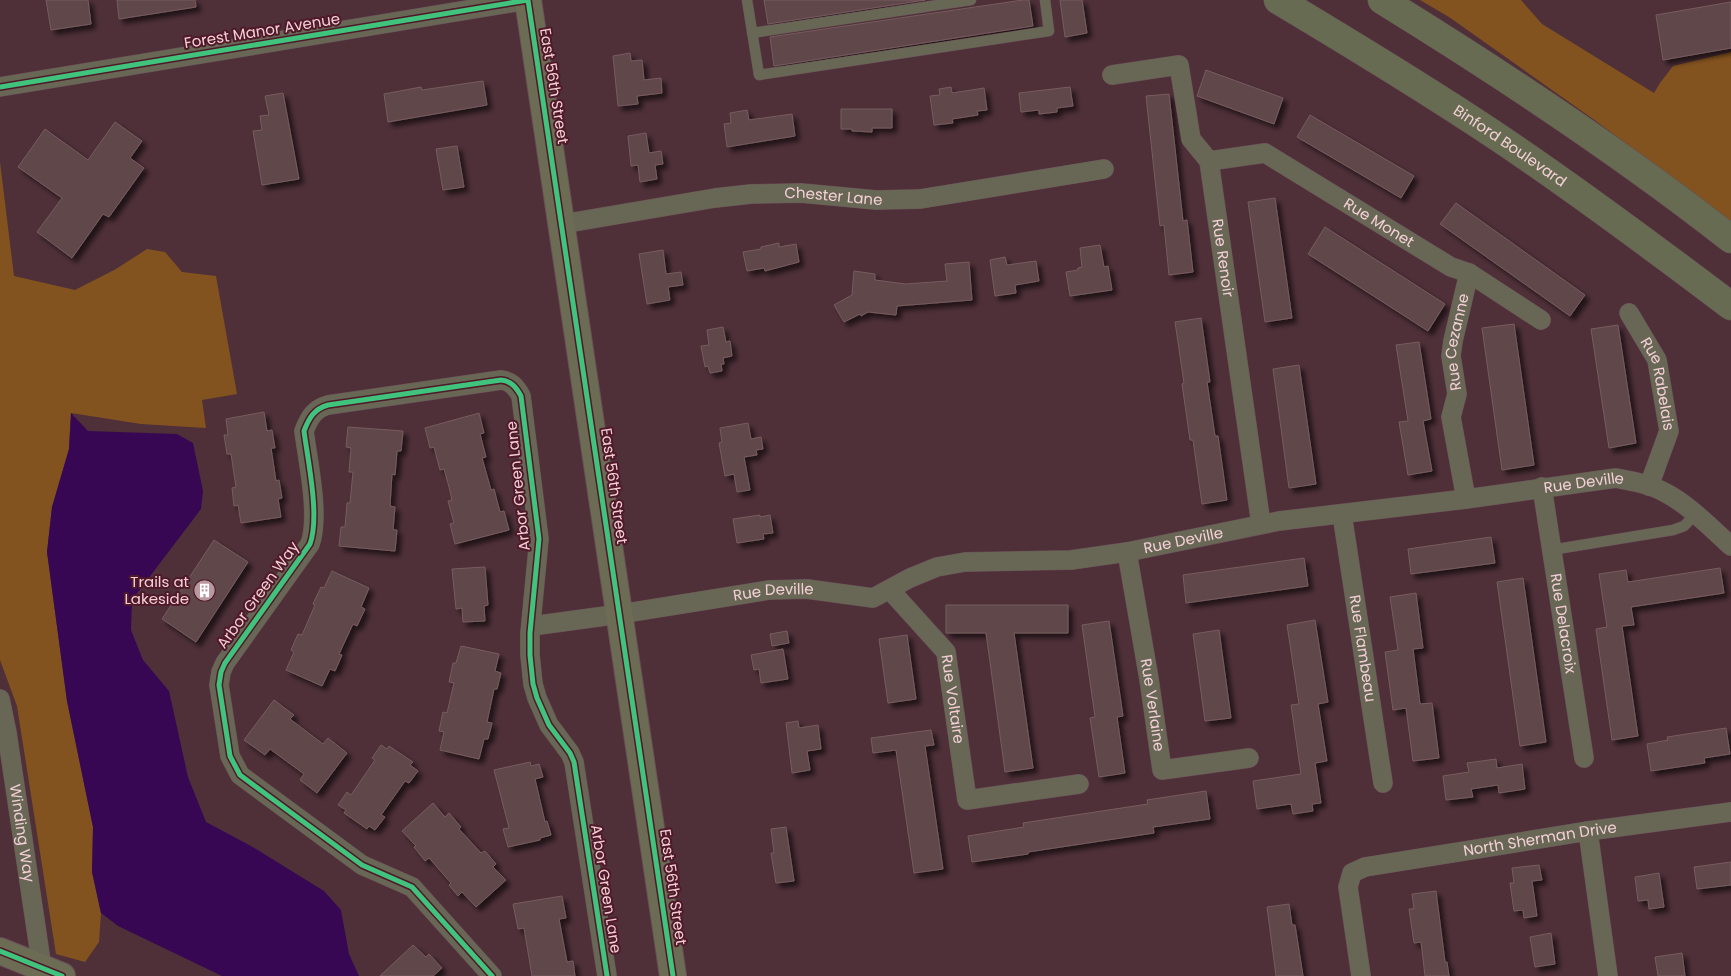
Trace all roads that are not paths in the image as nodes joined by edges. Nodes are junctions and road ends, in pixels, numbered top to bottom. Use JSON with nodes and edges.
{"nodes":[{"id":1,"x":528,"y":0,"type":"edge"},
{"id":2,"x":747,"y":0,"type":"edge"},
{"id":3,"x":971,"y":0,"type":"edge"},
{"id":4,"x":1045,"y":0,"type":"edge"},
{"id":5,"x":1278,"y":0,"type":"edge"},
{"id":6,"x":1382,"y":0,"type":"edge"},
{"id":7,"x":752,"y":32,"type":"junction"},
{"id":8,"x":1112,"y":75,"type":"dead end"},
{"id":9,"x":0,"y":87,"type":"edge"},
{"id":10,"x":1209,"y":161,"type":"junction"},
{"id":11,"x":1104,"y":169,"type":"dead end"},
{"id":12,"x":562,"y":224,"type":"junction"},
{"id":13,"x":1731,"y":239,"type":"edge"},
{"id":14,"x":1469,"y":273,"type":"junction"},
{"id":15,"x":1731,"y":306,"type":"edge"},
{"id":16,"x":1629,"y":313,"type":"dead end"},
{"id":17,"x":1541,"y":320,"type":"dead end"},
{"id":18,"x":412,"y":393,"type":"joint"},
{"id":19,"x":1649,"y":486,"type":"junction"},
{"id":20,"x":1542,"y":488,"type":"junction"},
{"id":21,"x":1466,"y":499,"type":"junction"},
{"id":22,"x":1342,"y":514,"type":"junction"},
{"id":23,"x":1695,"y":515,"type":"junction"},
{"id":24,"x":1261,"y":524,"type":"junction"},
{"id":25,"x":1731,"y":546,"type":"edge"},
{"id":26,"x":1551,"y":550,"type":"junction"},
{"id":27,"x":1127,"y":552,"type":"junction"},
{"id":28,"x":890,"y":590,"type":"junction"},
{"id":29,"x":620,"y":614,"type":"junction"},
{"id":30,"x":532,"y":626,"type":"junction"},
{"id":31,"x":0,"y":699,"type":"edge"},
{"id":32,"x":1249,"y":758,"type":"dead end"},
{"id":33,"x":1584,"y":758,"type":"dead end"},
{"id":34,"x":1383,"y":783,"type":"dead end"},
{"id":35,"x":1079,"y":784,"type":"dead end"},
{"id":36,"x":1731,"y":812,"type":"edge"},
{"id":37,"x":1588,"y":831,"type":"junction"},
{"id":38,"x":0,"y":951,"type":"edge"},
{"id":39,"x":52,"y":972,"type":"edge"},
{"id":40,"x":492,"y":976,"type":"edge"},
{"id":41,"x":607,"y":976,"type":"edge"},
{"id":42,"x":673,"y":976,"type":"edge"},
{"id":43,"x":1361,"y":976,"type":"edge"},
{"id":44,"x":1608,"y":976,"type":"edge"}],
"edges":[{"from":1,"to":9,"type":"street","name":"Forest Manor Avenue"},
{"from":1,"to":12,"type":"street","name":"East 56th Street"},
{"from":2,"to":7,"type":"lane"},
{"from":3,"to":7,"type":"lane"},
{"from":4,"to":7,"type":"lane"},
{"from":5,"to":15,"type":"main road","name":"Binford Boulevard"},
{"from":6,"to":13,"type":"main road"},
{"from":8,"to":10,"type":"street"},
{"from":10,"to":14,"type":"street","name":"Rue Monet"},
{"from":10,"to":24,"type":"street","name":"Rue Renoir"},
{"from":11,"to":12,"type":"street","name":"Chester Lane"},
{"from":12,"to":29,"type":"street","name":"East 56th Street"},
{"from":14,"to":17,"type":"street","name":"Rue Monet"},
{"from":14,"to":21,"type":"street","name":"Rue Cezanne"},
{"from":16,"to":19,"type":"street","name":"Rue Rabelais"},
{"from":18,"to":30,"type":"street","name":"Arbor Green Lane"},
{"from":18,"to":40,"type":"street","name":"Arbor Green Way"},
{"from":19,"to":20,"type":"street","name":"Rue Deville"},
{"from":19,"to":23,"type":"street","name":"Rue Deville"},
{"from":20,"to":21,"type":"street","name":"Rue Deville"},
{"from":20,"to":26,"type":"street","name":"Rue Delacroix"},
{"from":21,"to":22,"type":"street","name":"Rue Deville"},
{"from":22,"to":24,"type":"street","name":"Rue Deville"},
{"from":22,"to":34,"type":"street","name":"Rue Flambeau"},
{"from":23,"to":25,"type":"street","name":"Rue Deville"},
{"from":23,"to":26,"type":"lane"},
{"from":24,"to":27,"type":"street","name":"Rue Deville"},
{"from":26,"to":33,"type":"street","name":"Rue Delacroix"},
{"from":27,"to":28,"type":"street","name":"Rue Deville"},
{"from":27,"to":32,"type":"street","name":"Rue Verlaine"},
{"from":28,"to":29,"type":"street","name":"Rue Deville"},
{"from":28,"to":35,"type":"street","name":"Rue Voltaire"},
{"from":29,"to":30,"type":"street","name":"Rue Deville"},
{"from":29,"to":42,"type":"street","name":"East 56th Street"},
{"from":30,"to":41,"type":"street","name":"Arbor Green Lane"},
{"from":31,"to":39,"type":"street","name":"Winding Way"},
{"from":36,"to":37,"type":"street","name":"North Sherman Drive"},
{"from":37,"to":43,"type":"street","name":"North Sherman Drive"},
{"from":37,"to":44,"type":"street"},
{"from":38,"to":39,"type":"street"}]}
